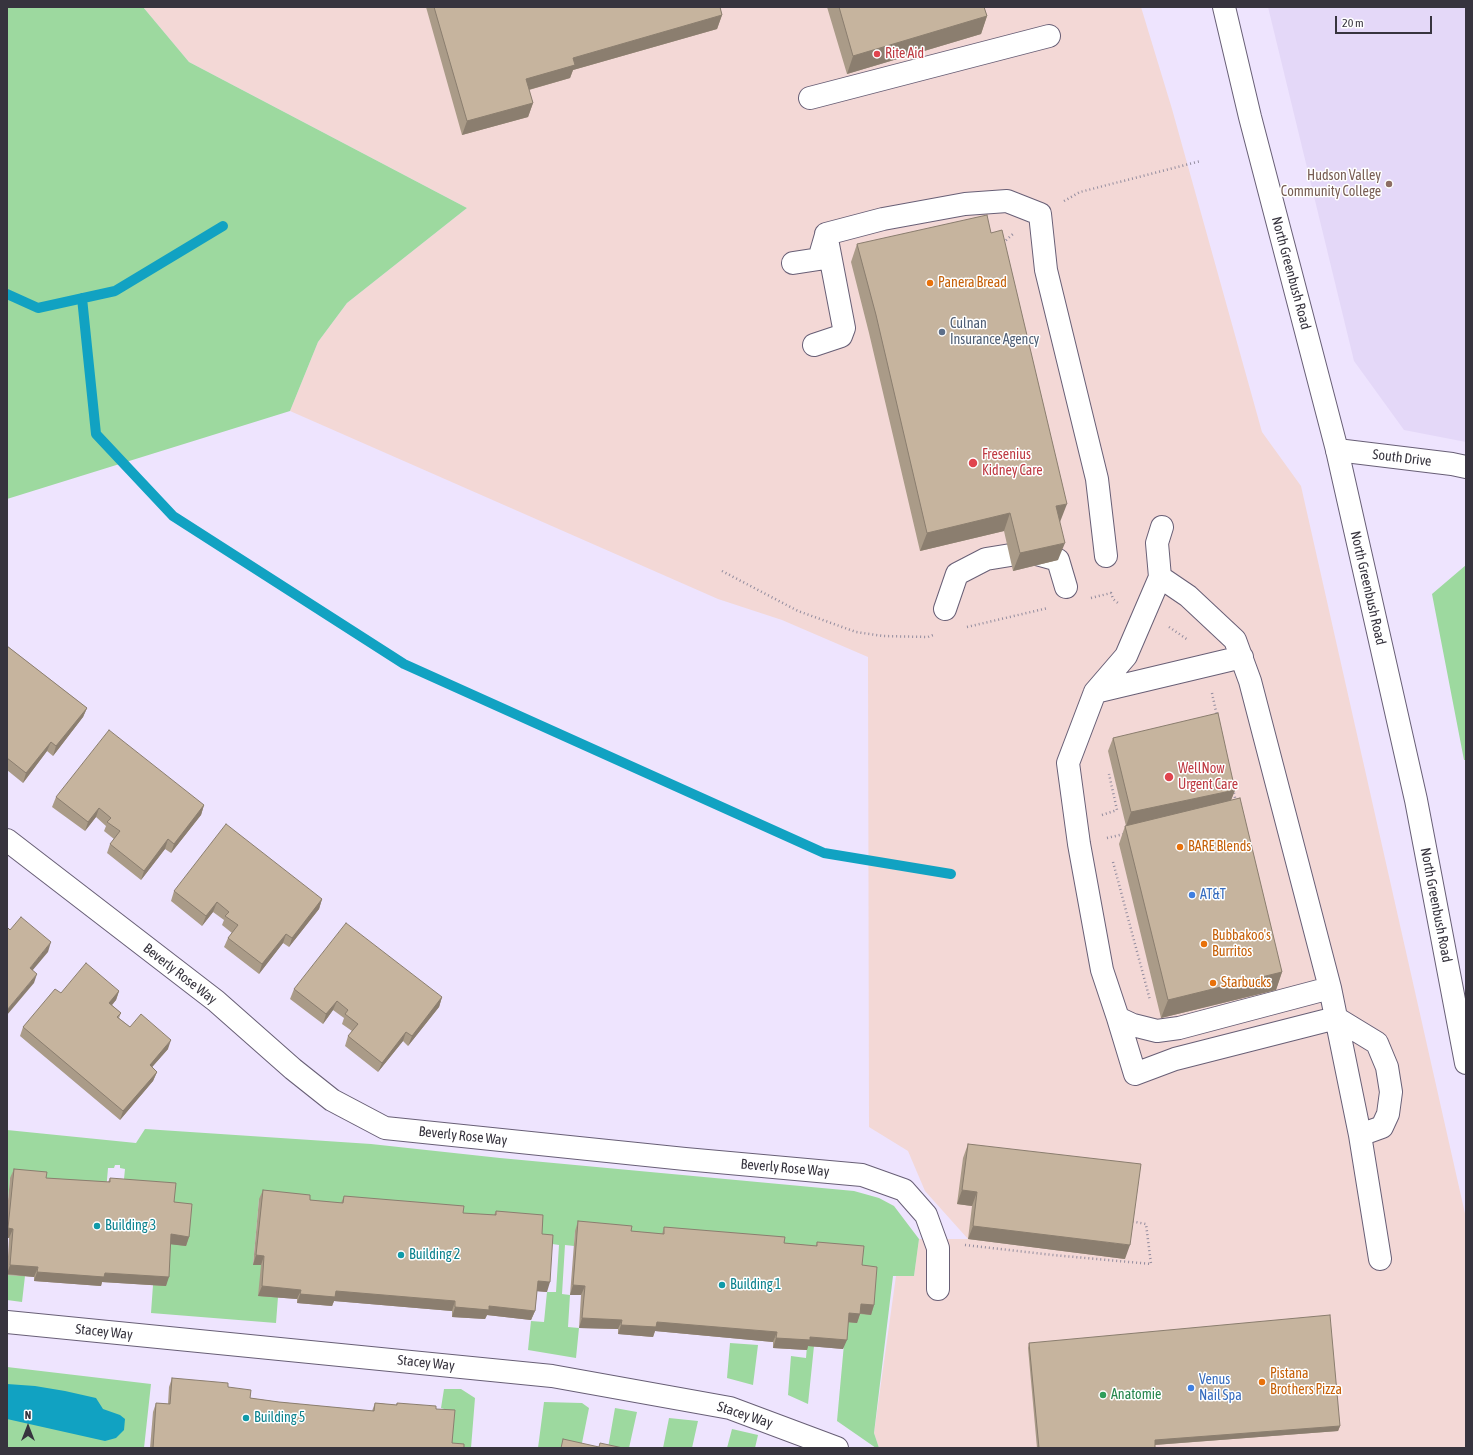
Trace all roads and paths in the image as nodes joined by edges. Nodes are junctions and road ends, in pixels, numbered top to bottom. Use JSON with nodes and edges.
{"nodes":[{"id":1,"x":1224,"y":7,"type":"edge"},
{"id":2,"x":1049,"y":36,"type":"dead end"},
{"id":3,"x":810,"y":98,"type":"dead end"},
{"id":4,"x":1201,"y":161,"type":"dead end"},
{"id":5,"x":1040,"y":214,"type":"junction"},
{"id":6,"x":826,"y":234,"type":"junction"},
{"id":7,"x":794,"y":263,"type":"dead end"},
{"id":8,"x":814,"y":345,"type":"dead end"},
{"id":9,"x":1337,"y":450,"type":"junction"},
{"id":10,"x":1466,"y":467,"type":"edge"},
{"id":11,"x":1162,"y":527,"type":"dead end"},
{"id":12,"x":1106,"y":556,"type":"dead end"},
{"id":13,"x":1160,"y":577,"type":"junction"},
{"id":14,"x":1066,"y":587,"type":"dead end"},
{"id":15,"x":945,"y":609,"type":"dead end"},
{"id":16,"x":1163,"y":623,"type":"dead end"},
{"id":17,"x":1193,"y":644,"type":"dead end"},
{"id":18,"x":1242,"y":657,"type":"junction"},
{"id":19,"x":1212,"y":690,"type":"dead end"},
{"id":20,"x":1095,"y":692,"type":"junction"},
{"id":21,"x":1219,"y":723,"type":"edge"},
{"id":22,"x":1109,"y":774,"type":"dead end"},
{"id":23,"x":1232,"y":785,"type":"edge"},
{"id":24,"x":1237,"y":808,"type":"edge"},
{"id":25,"x":1101,"y":809,"type":"dead end"},
{"id":26,"x":1105,"y":830,"type":"dead end"},
{"id":27,"x":1130,"y":833,"type":"edge"},
{"id":28,"x":1107,"y":838,"type":"junction"},
{"id":29,"x":7,"y":840,"type":"edge"},
{"id":30,"x":1109,"y":845,"type":"dead end"},
{"id":31,"x":1113,"y":860,"type":"dead end"},
{"id":32,"x":1330,"y":988,"type":"junction"},
{"id":33,"x":1150,"y":1001,"type":"dead end"},
{"id":34,"x":1118,"y":1018,"type":"junction"},
{"id":35,"x":1336,"y":1018,"type":"junction"},
{"id":36,"x":1466,"y":1063,"type":"edge"},
{"id":37,"x":1360,"y":1135,"type":"junction"},
{"id":38,"x":1130,"y":1221,"type":"edge"},
{"id":39,"x":936,"y":1242,"type":"junction"},
{"id":40,"x":1380,"y":1259,"type":"dead end"},
{"id":41,"x":938,"y":1289,"type":"dead end"},
{"id":42,"x":7,"y":1322,"type":"edge"},
{"id":43,"x":837,"y":1448,"type":"edge"}],
"edges":[{"from":1,"to":9,"type":"street","name":"North Greenbush Road"},
{"from":2,"to":3,"type":"street"},
{"from":4,"to":5,"type":"path"},
{"from":5,"to":6,"type":"street"},
{"from":5,"to":12,"type":"street"},
{"from":6,"to":7,"type":"street"},
{"from":6,"to":8,"type":"street"},
{"from":9,"to":10,"type":"street","name":"South Drive"},
{"from":9,"to":36,"type":"street","name":"North Greenbush Road"},
{"from":11,"to":13,"type":"street"},
{"from":13,"to":18,"type":"street"},
{"from":13,"to":20,"type":"street"},
{"from":14,"to":15,"type":"street"},
{"from":16,"to":17,"type":"path"},
{"from":18,"to":20,"type":"street"},
{"from":18,"to":32,"type":"street"},
{"from":19,"to":21,"type":"path"},
{"from":20,"to":34,"type":"street"},
{"from":22,"to":25,"type":"path"},
{"from":23,"to":24,"type":"path"},
{"from":26,"to":28,"type":"path"},
{"from":27,"to":28,"type":"path"},
{"from":28,"to":30,"type":"path"},
{"from":29,"to":39,"type":"street","name":"Beverly Rose Way"},
{"from":31,"to":33,"type":"path"},
{"from":32,"to":34,"type":"street"},
{"from":32,"to":35,"type":"street"},
{"from":34,"to":35,"type":"street"},
{"from":35,"to":37,"type":"street"},
{"from":35,"to":37,"type":"street"},
{"from":37,"to":40,"type":"street"},
{"from":38,"to":39,"type":"path"},
{"from":39,"to":41,"type":"street","name":"Beverly Rose Way"},
{"from":42,"to":43,"type":"street","name":"Stacey Way"}]}
